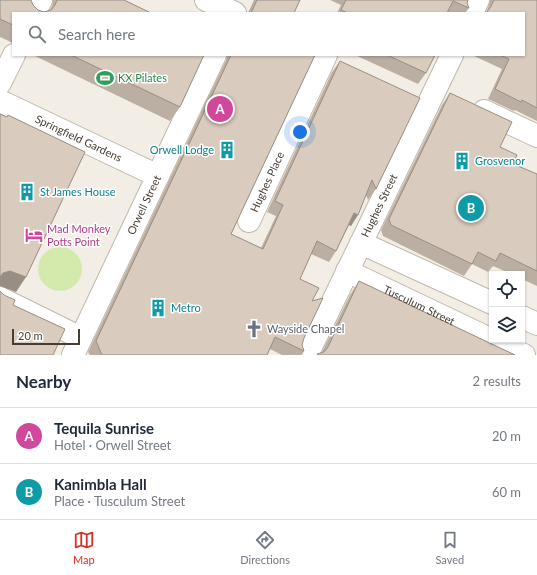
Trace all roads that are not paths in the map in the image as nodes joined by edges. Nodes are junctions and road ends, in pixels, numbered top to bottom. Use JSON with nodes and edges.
{"nodes":[{"id":1,"x":40,"y":0,"type":"edge"},
{"id":2,"x":206,"y":0,"type":"edge"},
{"id":3,"x":242,"y":0,"type":"edge"},
{"id":4,"x":478,"y":0,"type":"edge"},
{"id":5,"x":34,"y":12,"type":"edge"},
{"id":6,"x":233,"y":12,"type":"edge"},
{"id":7,"x":236,"y":12,"type":"edge"},
{"id":8,"x":472,"y":12,"type":"edge"},
{"id":9,"x":14,"y":56,"type":"edge"},
{"id":10,"x":215,"y":56,"type":"edge"},
{"id":11,"x":326,"y":56,"type":"edge"},
{"id":12,"x":328,"y":56,"type":"edge"},
{"id":13,"x":452,"y":56,"type":"edge"},
{"id":14,"x":347,"y":65,"type":"edge"},
{"id":15,"x":0,"y":83,"type":"edge"},
{"id":16,"x":408,"y":94,"type":"edge"},
{"id":17,"x":432,"y":96,"type":"junction"},
{"id":18,"x":0,"y":101,"type":"edge"},
{"id":19,"x":537,"y":136,"type":"edge"},
{"id":20,"x":158,"y":176,"type":"junction"},
{"id":21,"x":249,"y":221,"type":"dead end"},
{"id":22,"x":361,"y":243,"type":"junction"},
{"id":23,"x":347,"y":271,"type":"junction"},
{"id":24,"x":0,"y":298,"type":"edge"},
{"id":25,"x":489,"y":302,"type":"edge"},
{"id":26,"x":525,"y":318,"type":"edge"},
{"id":27,"x":537,"y":324,"type":"edge"},
{"id":28,"x":489,"y":339,"type":"edge"},
{"id":29,"x":498,"y":343,"type":"edge"},
{"id":30,"x":77,"y":346,"type":"edge"},
{"id":31,"x":307,"y":355,"type":"edge"},
{"id":32,"x":524,"y":355,"type":"edge"}],
"edges":[{"from":1,"to":5,"type":"street"},
{"from":2,"to":6,"type":"street"},
{"from":3,"to":7,"type":"street"},
{"from":4,"to":8,"type":"street"},
{"from":9,"to":15,"type":"street"},
{"from":10,"to":20,"type":"street","name":"Orwell Street"},
{"from":11,"to":21,"type":"street","name":"Hughes Place"},
{"from":12,"to":14,"type":"street"},
{"from":13,"to":17,"type":"street","name":"Hughes Street"},
{"from":16,"to":17,"type":"street"},
{"from":17,"to":19,"type":"street"},
{"from":17,"to":22,"type":"street","name":"Hughes Street"},
{"from":18,"to":20,"type":"street","name":"Springfield Gardens"},
{"from":20,"to":30,"type":"street","name":"Orwell Street"},
{"from":22,"to":23,"type":"street","name":"Hughes Street"},
{"from":22,"to":25,"type":"street"},
{"from":23,"to":28,"type":"street","name":"Tusculum Street"},
{"from":23,"to":31,"type":"street","name":"Hughes Street"},
{"from":24,"to":30,"type":"street"},
{"from":26,"to":27,"type":"street"},
{"from":29,"to":32,"type":"street","name":"Tusculum Street"}]}
